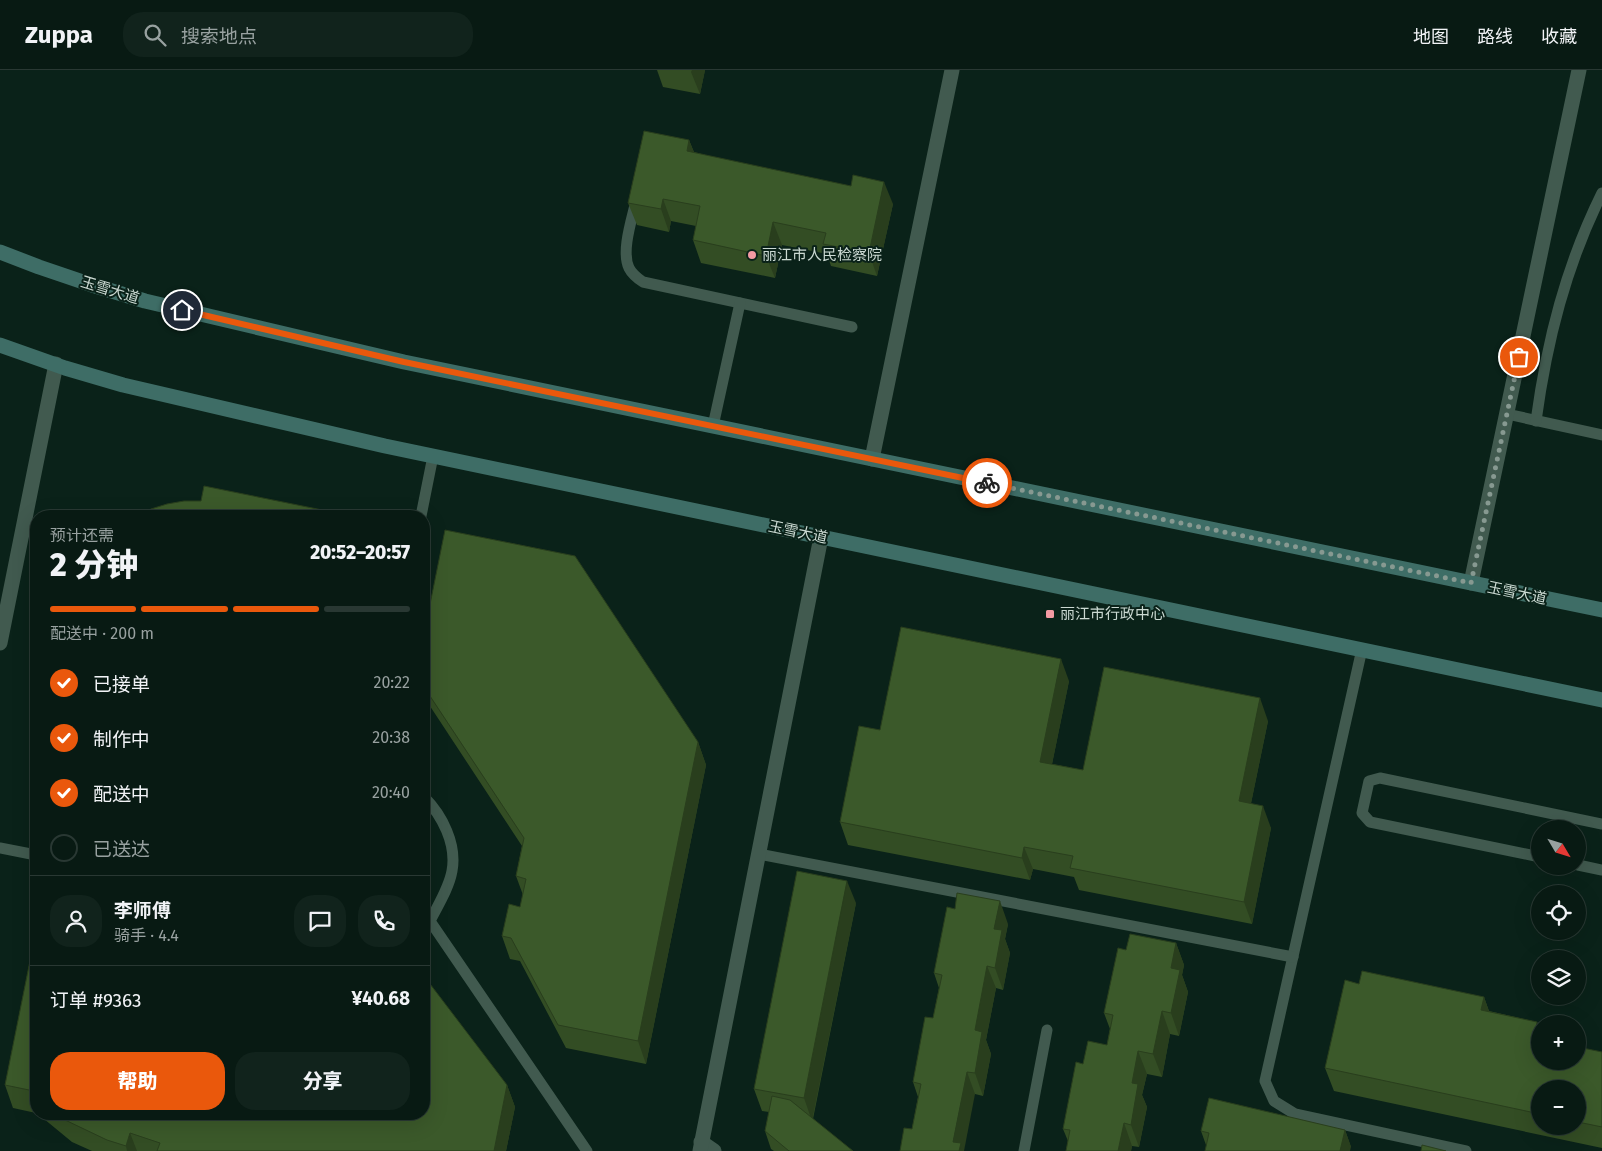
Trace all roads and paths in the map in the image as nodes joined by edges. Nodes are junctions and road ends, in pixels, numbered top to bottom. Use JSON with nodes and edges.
{"nodes":[{"id":1,"x":952,"y":70,"type":"edge"},
{"id":2,"x":1579,"y":70,"type":"edge"},
{"id":3,"x":638,"y":192,"type":"edge"},
{"id":4,"x":1602,"y":193,"type":"edge"},
{"id":5,"x":0,"y":252,"type":"edge"},
{"id":6,"x":740,"y":303,"type":"junction"},
{"id":7,"x":852,"y":327,"type":"dead end"},
{"id":8,"x":0,"y":345,"type":"edge"},
{"id":9,"x":56,"y":364,"type":"junction"},
{"id":10,"x":1507,"y":414,"type":"junction"},
{"id":11,"x":1536,"y":421,"type":"junction"},
{"id":12,"x":713,"y":426,"type":"junction"},
{"id":13,"x":1602,"y":436,"type":"edge"},
{"id":14,"x":433,"y":456,"type":"junction"},
{"id":15,"x":872,"y":459,"type":"junction"},
{"id":16,"x":423,"y":510,"type":"edge"},
{"id":17,"x":821,"y":537,"type":"junction"},
{"id":18,"x":1471,"y":583,"type":"junction"},
{"id":19,"x":1602,"y":610,"type":"edge"},
{"id":20,"x":2,"y":627,"type":"edge"},
{"id":21,"x":0,"y":643,"type":"edge"},
{"id":22,"x":1362,"y":650,"type":"junction"},
{"id":23,"x":1602,"y":700,"type":"edge"},
{"id":24,"x":430,"y":804,"type":"edge"},
{"id":25,"x":1583,"y":820,"type":"edge"},
{"id":26,"x":1586,"y":821,"type":"edge"},
{"id":27,"x":1602,"y":824,"type":"edge"},
{"id":28,"x":0,"y":848,"type":"edge"},
{"id":29,"x":30,"y":854,"type":"edge"},
{"id":30,"x":759,"y":854,"type":"junction"},
{"id":31,"x":1531,"y":855,"type":"edge"},
{"id":32,"x":1586,"y":867,"type":"edge"},
{"id":33,"x":1602,"y":870,"type":"edge"},
{"id":34,"x":430,"y":921,"type":"edge"},
{"id":35,"x":430,"y":921,"type":"edge"},
{"id":36,"x":1293,"y":957,"type":"junction"},
{"id":37,"x":1047,"y":1030,"type":"dead end"},
{"id":38,"x":701,"y":1146,"type":"edge"},
{"id":39,"x":587,"y":1151,"type":"edge"},
{"id":40,"x":714,"y":1151,"type":"edge"},
{"id":41,"x":1024,"y":1151,"type":"edge"},
{"id":42,"x":1466,"y":1151,"type":"edge"}],
"edges":[{"from":1,"to":15,"type":"street"},
{"from":2,"to":10,"type":"street"},
{"from":3,"to":6,"type":"lane"},
{"from":4,"to":11,"type":"lane"},
{"from":5,"to":12,"type":"main road","name":"玉雪大道"},
{"from":6,"to":7,"type":"lane"},
{"from":6,"to":12,"type":"lane"},
{"from":8,"to":9,"type":"main road","name":"玉雪大道"},
{"from":9,"to":14,"type":"main road","name":"玉雪大道"},
{"from":9,"to":20,"type":"street"},
{"from":10,"to":11,"type":"lane"},
{"from":10,"to":18,"type":"street"},
{"from":11,"to":13,"type":"lane"},
{"from":12,"to":15,"type":"main road","name":"玉雪大道"},
{"from":14,"to":16,"type":"lane"},
{"from":14,"to":17,"type":"main road","name":"玉雪大道"},
{"from":15,"to":18,"type":"main road","name":"玉雪大道"},
{"from":17,"to":22,"type":"main road","name":"玉雪大道"},
{"from":17,"to":30,"type":"street"},
{"from":18,"to":19,"type":"main road","name":"玉雪大道"},
{"from":20,"to":21,"type":"street"},
{"from":22,"to":23,"type":"main road","name":"玉雪大道"},
{"from":22,"to":36,"type":"lane"},
{"from":24,"to":34,"type":"lane"},
{"from":25,"to":31,"type":"lane"},
{"from":26,"to":27,"type":"lane"},
{"from":28,"to":29,"type":"lane"},
{"from":30,"to":36,"type":"lane"},
{"from":30,"to":38,"type":"street"},
{"from":32,"to":33,"type":"lane"},
{"from":35,"to":39,"type":"lane"},
{"from":36,"to":42,"type":"lane"},
{"from":37,"to":41,"type":"lane"},
{"from":38,"to":40,"type":"street"}]}
